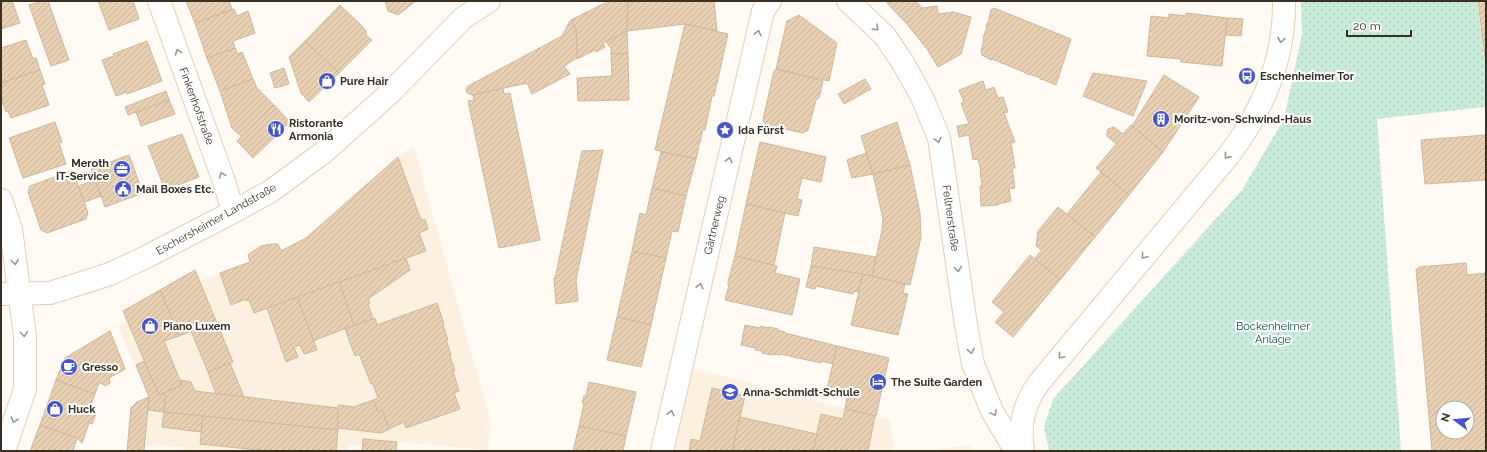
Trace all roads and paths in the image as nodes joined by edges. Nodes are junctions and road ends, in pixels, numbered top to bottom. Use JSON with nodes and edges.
{"nodes":[{"id":1,"x":159,"y":1,"type":"edge"},
{"id":2,"x":489,"y":1,"type":"edge"},
{"id":3,"x":770,"y":1,"type":"edge"},
{"id":4,"x":848,"y":1,"type":"edge"},
{"id":5,"x":1284,"y":1,"type":"edge"},
{"id":6,"x":1,"y":200,"type":"edge"},
{"id":7,"x":233,"y":212,"type":"junction"},
{"id":8,"x":10,"y":295,"type":"edge"},
{"id":9,"x":4,"y":451,"type":"edge"},
{"id":10,"x":662,"y":451,"type":"edge"},
{"id":11,"x":1022,"y":451,"type":"edge"}],
"edges":[{"from":7,"to":1,"type":"street","name":"Finkenhofstraße","one_way":true},
{"from":2,"to":7,"type":"street","name":"Eschersheimer Landstraße"},
{"from":10,"to":3,"type":"street","name":"Gärtnerweg","one_way":true},
{"from":4,"to":11,"type":"street","name":"Fellnerstraße","one_way":true},
{"from":5,"to":11,"type":"street","one_way":true},
{"from":6,"to":8,"type":"street","one_way":true},
{"from":7,"to":8,"type":"street","name":"Eschersheimer Landstraße"},
{"from":8,"to":9,"type":"street","one_way":true}]}
